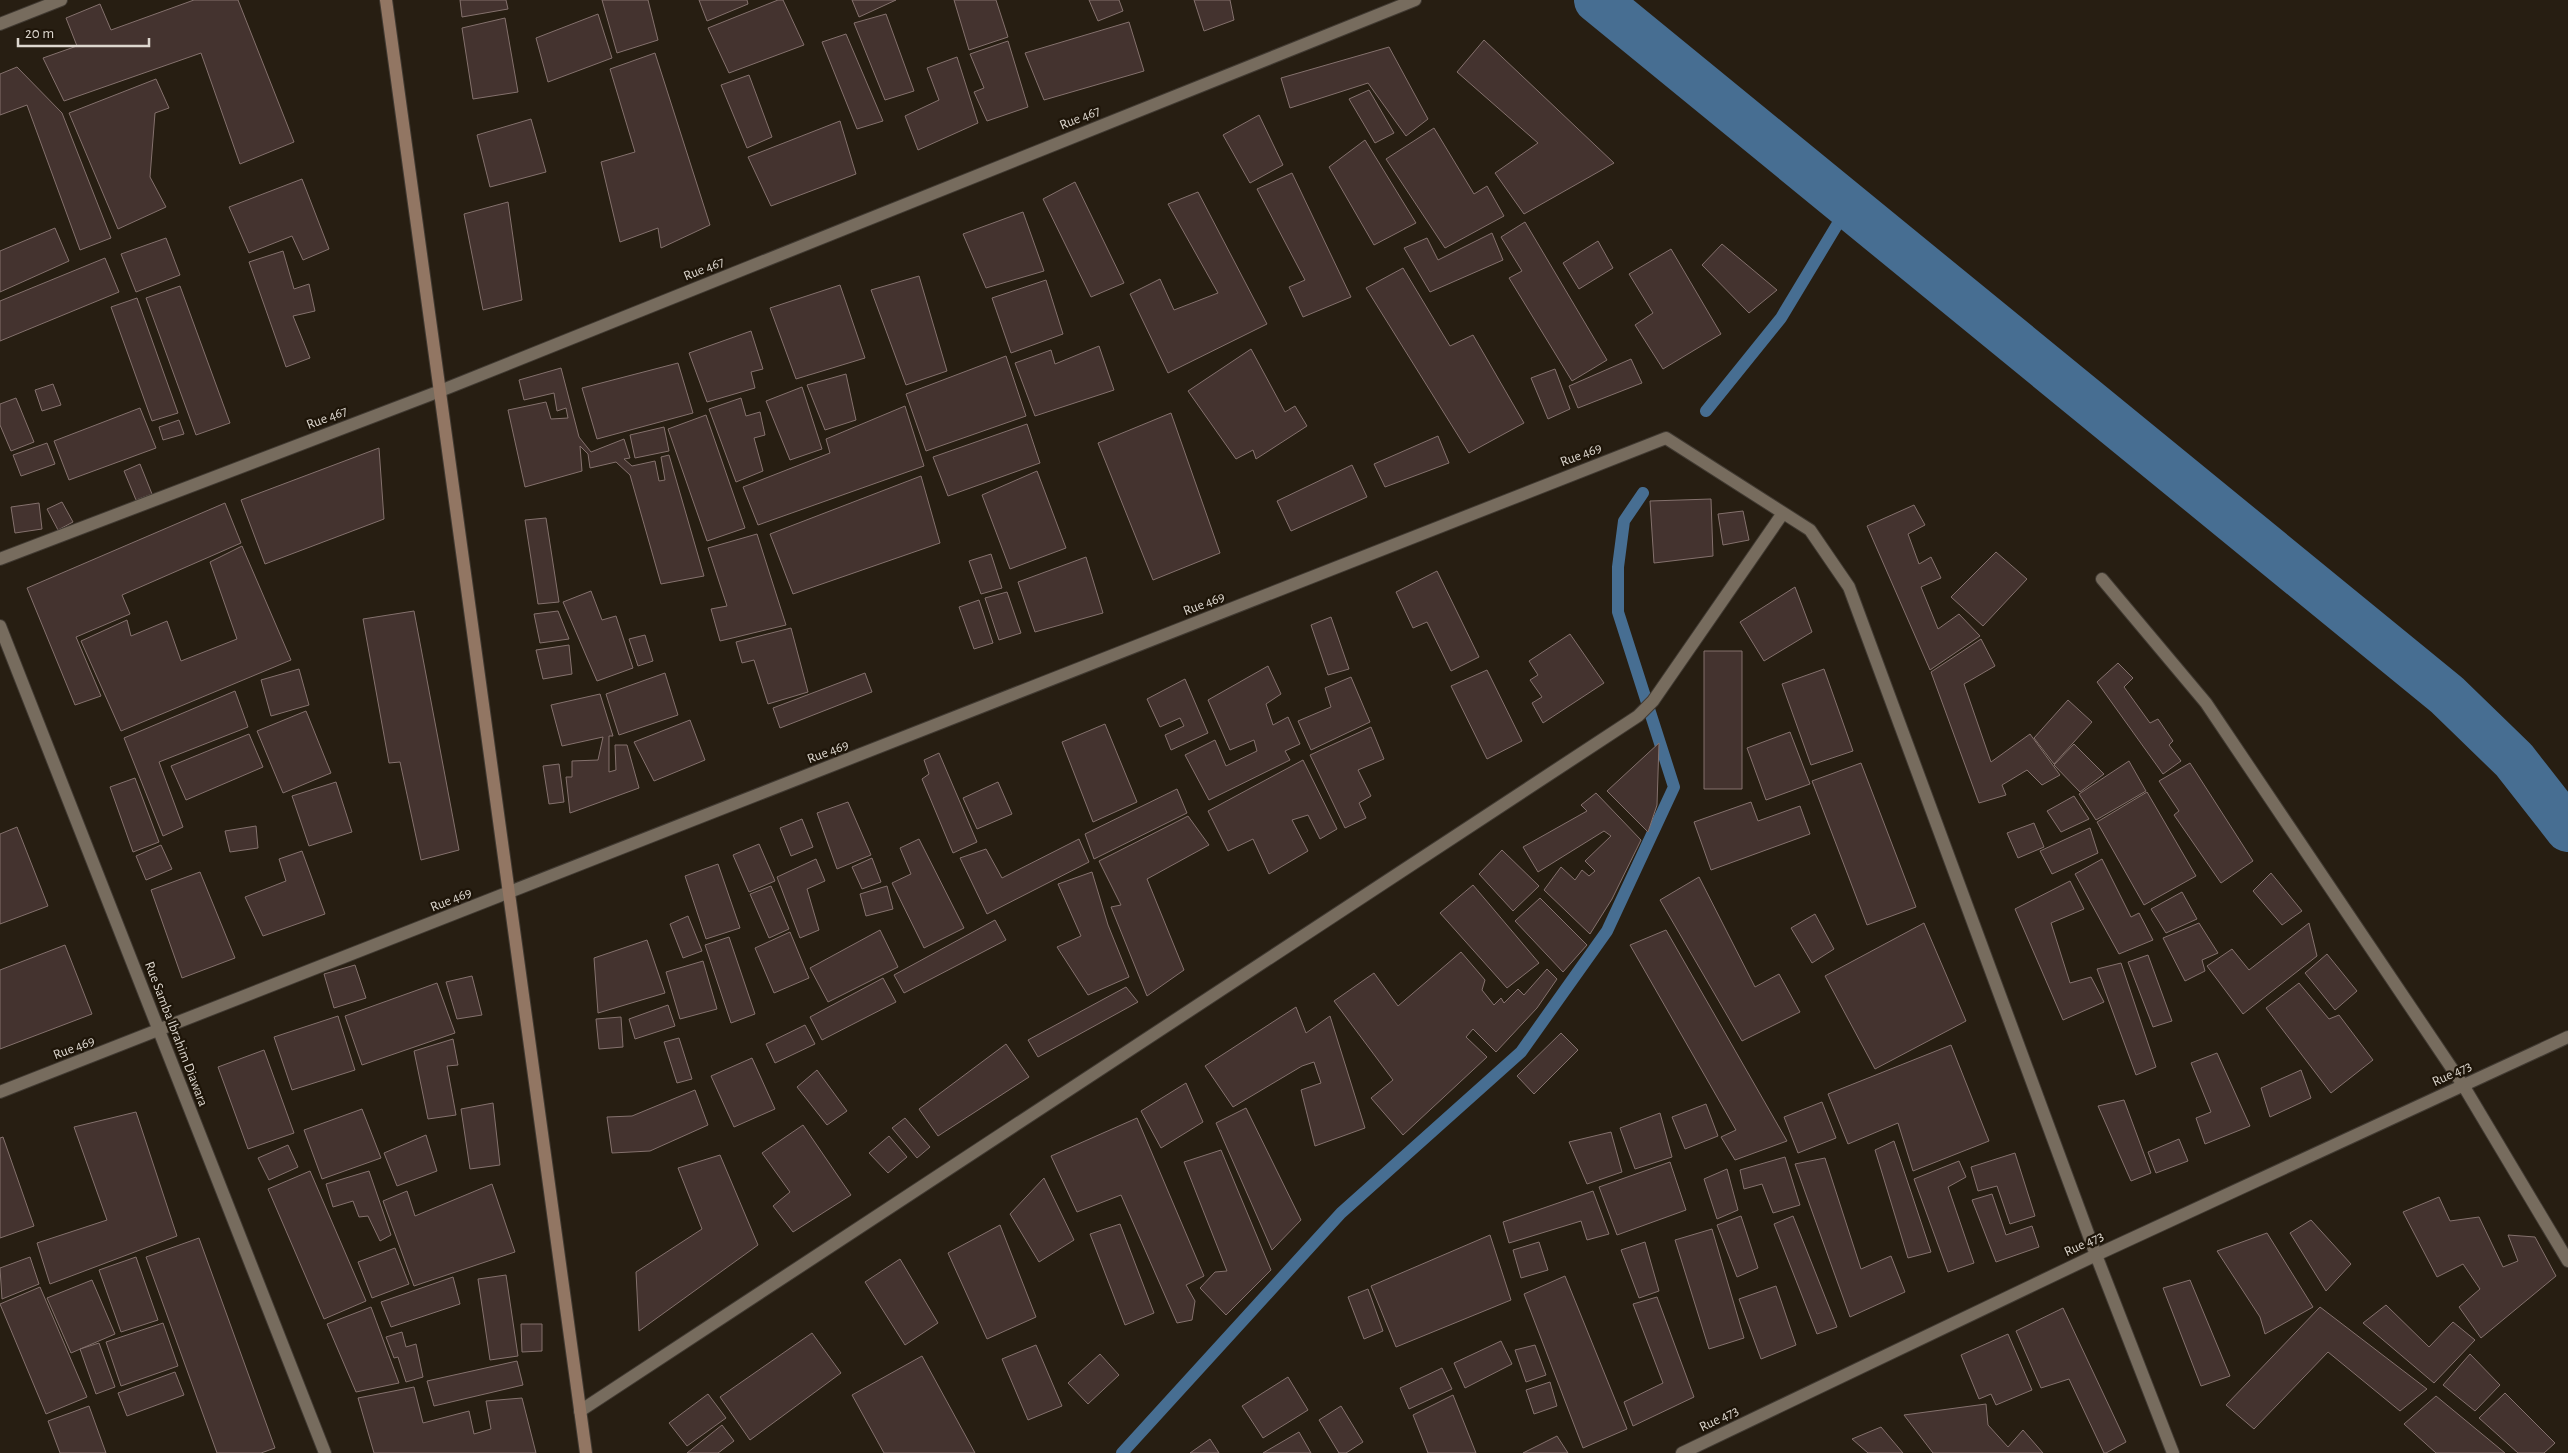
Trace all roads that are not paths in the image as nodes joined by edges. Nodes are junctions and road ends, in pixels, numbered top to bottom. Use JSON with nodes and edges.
{"nodes":[{"id":1,"x":61,"y":0,"type":"edge"},
{"id":2,"x":386,"y":0,"type":"edge"},
{"id":3,"x":1415,"y":0,"type":"edge"},
{"id":4,"x":0,"y":24,"type":"edge"},
{"id":5,"x":440,"y":391,"type":"junction"},
{"id":6,"x":1783,"y":513,"type":"junction"},
{"id":7,"x":0,"y":559,"type":"edge"},
{"id":8,"x":2102,"y":579,"type":"dead end"},
{"id":9,"x":0,"y":626,"type":"edge"},
{"id":10,"x":509,"y":894,"type":"junction"},
{"id":11,"x":159,"y":1032,"type":"junction"},
{"id":12,"x":2568,"y":1037,"type":"edge"},
{"id":13,"x":2463,"y":1085,"type":"junction"},
{"id":14,"x":0,"y":1092,"type":"edge"},
{"id":15,"x":2096,"y":1255,"type":"junction"},
{"id":16,"x":2568,"y":1261,"type":"edge"},
{"id":17,"x":580,"y":1411,"type":"junction"},
{"id":18,"x":324,"y":1453,"type":"edge"},
{"id":19,"x":586,"y":1453,"type":"edge"},
{"id":20,"x":1682,"y":1453,"type":"edge"},
{"id":21,"x":2173,"y":1453,"type":"edge"}],
"edges":[{"from":1,"to":4,"type":"street"},
{"from":2,"to":5,"type":"street"},
{"from":3,"to":5,"type":"street","name":"Rue 467"},
{"from":5,"to":7,"type":"street","name":"Rue 467"},
{"from":5,"to":10,"type":"street"},
{"from":6,"to":10,"type":"street","name":"Rue 469"},
{"from":6,"to":15,"type":"street"},
{"from":6,"to":17,"type":"street"},
{"from":8,"to":13,"type":"street"},
{"from":9,"to":11,"type":"street","name":"Rue Samba Ibrahim Diawara"},
{"from":10,"to":11,"type":"street","name":"Rue 469"},
{"from":10,"to":17,"type":"street"},
{"from":11,"to":14,"type":"street","name":"Rue 469"},
{"from":11,"to":18,"type":"street","name":"Rue Samba Ibrahim Diawara"},
{"from":12,"to":13,"type":"street","name":"Rue 473"},
{"from":13,"to":15,"type":"street","name":"Rue 473"},
{"from":13,"to":16,"type":"street"},
{"from":15,"to":20,"type":"street","name":"Rue 473"},
{"from":15,"to":21,"type":"street"},
{"from":17,"to":19,"type":"street"}]}
